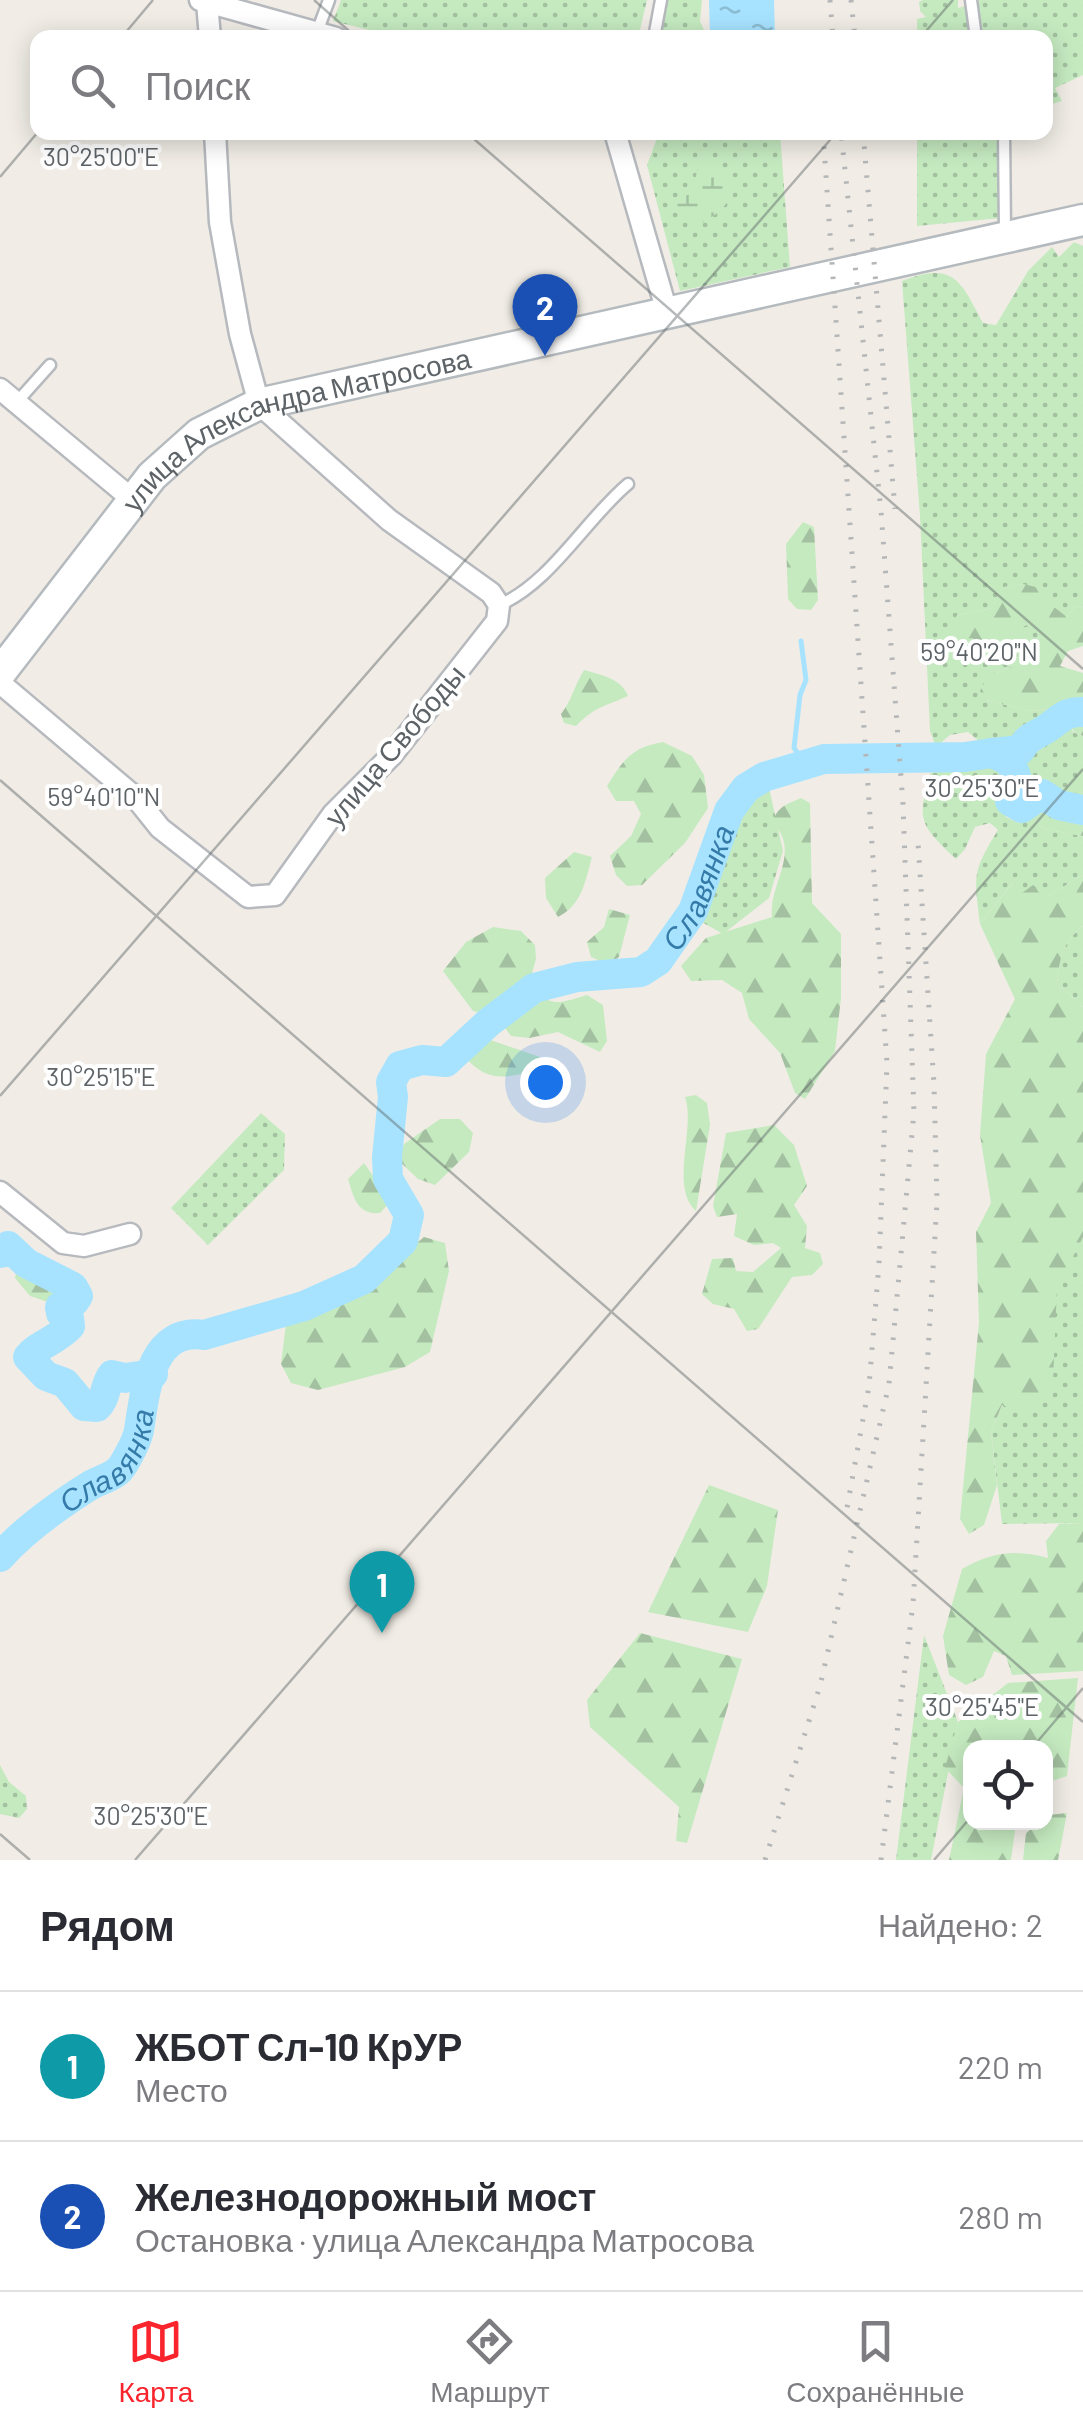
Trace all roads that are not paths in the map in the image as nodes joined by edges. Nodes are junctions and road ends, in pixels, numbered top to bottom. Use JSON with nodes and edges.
{"nodes":[{"id":1,"x":329,"y":0,"type":"edge"},
{"id":2,"x":661,"y":0,"type":"edge"},
{"id":3,"x":971,"y":0,"type":"edge"},
{"id":4,"x":204,"y":1,"type":"edge"},
{"id":5,"x":209,"y":30,"type":"edge"},
{"id":6,"x":309,"y":30,"type":"edge"},
{"id":7,"x":327,"y":30,"type":"edge"},
{"id":8,"x":655,"y":30,"type":"edge"},
{"id":9,"x":975,"y":30,"type":"edge"},
{"id":10,"x":216,"y":140,"type":"edge"},
{"id":11,"x":619,"y":140,"type":"edge"},
{"id":12,"x":1004,"y":140,"type":"edge"},
{"id":13,"x":1083,"y":220,"type":"edge"},
{"id":14,"x":1006,"y":239,"type":"junction"},
{"id":15,"x":667,"y":312,"type":"junction"},
{"id":16,"x":50,"y":365,"type":"dead end"},
{"id":17,"x":0,"y":388,"type":"edge"},
{"id":18,"x":15,"y":404,"type":"junction"},
{"id":19,"x":260,"y":404,"type":"junction"},
{"id":20,"x":628,"y":484,"type":"dead end"},
{"id":21,"x":132,"y":499,"type":"junction"},
{"id":22,"x":495,"y":599,"type":"junction"},
{"id":23,"x":0,"y":673,"type":"edge"},
{"id":24,"x":0,"y":683,"type":"edge"},
{"id":25,"x":0,"y":1192,"type":"edge"},
{"id":26,"x":130,"y":1234,"type":"dead end"}],
"edges":[{"from":1,"to":7,"type":"lane"},
{"from":2,"to":8,"type":"lane"},
{"from":3,"to":9,"type":"lane"},
{"from":4,"to":5,"type":"street"},
{"from":4,"to":6,"type":"street"},
{"from":10,"to":19,"type":"street"},
{"from":11,"to":15,"type":"street"},
{"from":12,"to":14,"type":"lane"},
{"from":13,"to":14,"type":"main road","name":"улица Александра Матросова"},
{"from":14,"to":15,"type":"main road","name":"улица Александра Матросова"},
{"from":15,"to":19,"type":"main road","name":"улица Александра Матросова"},
{"from":16,"to":18,"type":"lane"},
{"from":17,"to":18,"type":"street"},
{"from":18,"to":21,"type":"street"},
{"from":19,"to":21,"type":"main road","name":"улица Александра Матросова"},
{"from":19,"to":22,"type":"street"},
{"from":20,"to":22,"type":"lane"},
{"from":21,"to":23,"type":"main road","name":"улица Александра Матросова"},
{"from":22,"to":24,"type":"street","name":"улица Свободы"},
{"from":25,"to":26,"type":"street"}]}
